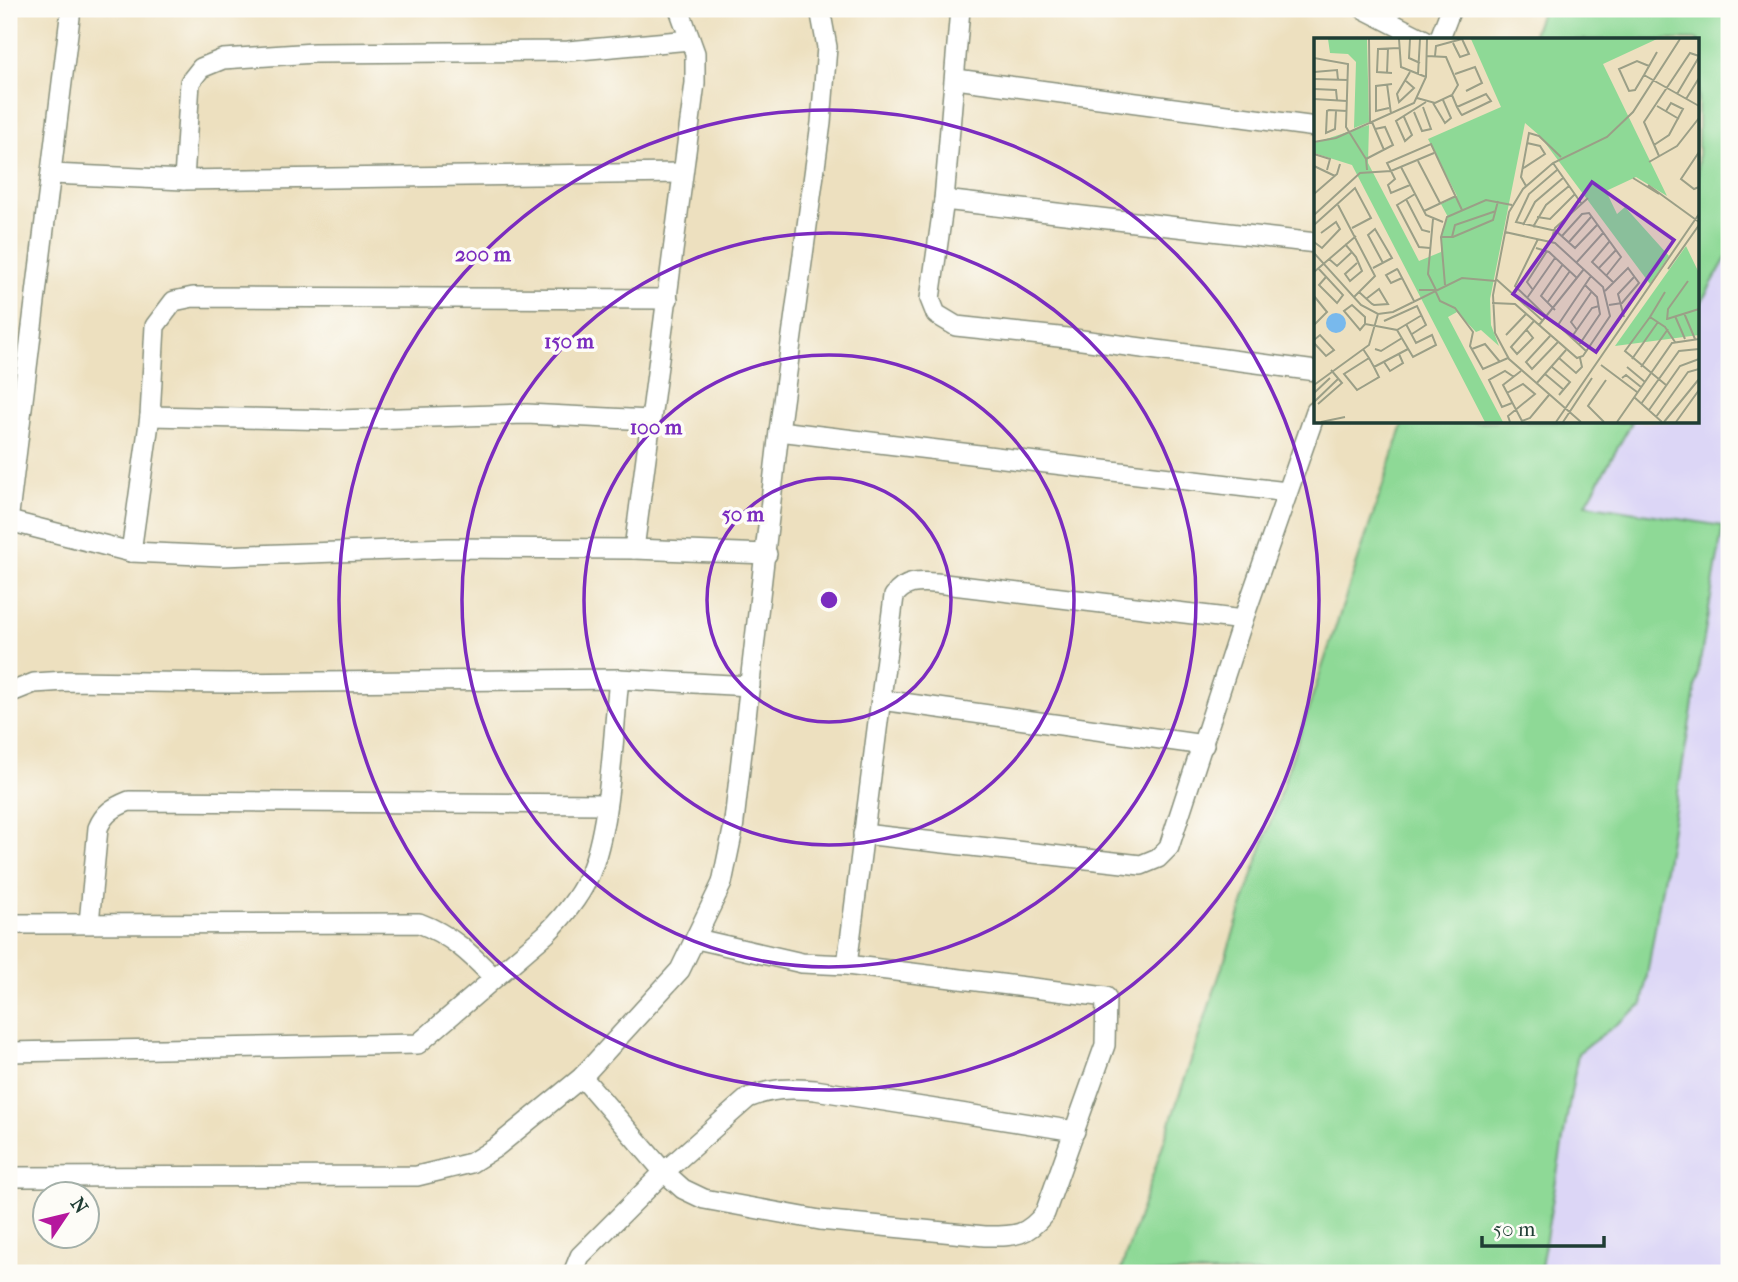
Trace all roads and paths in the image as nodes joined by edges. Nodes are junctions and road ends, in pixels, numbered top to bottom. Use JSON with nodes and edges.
{"nodes":[{"id":1,"x":71,"y":9,"type":"edge"},
{"id":2,"x":679,"y":9,"type":"edge"},
{"id":3,"x":820,"y":9,"type":"edge"},
{"id":4,"x":960,"y":9,"type":"edge"},
{"id":5,"x":1364,"y":9,"type":"edge"},
{"id":6,"x":1451,"y":9,"type":"edge"},
{"id":7,"x":1420,"y":38,"type":"edge"},
{"id":8,"x":1440,"y":38,"type":"edge"},
{"id":9,"x":690,"y":40,"type":"junction"},
{"id":10,"x":956,"y":79,"type":"junction"},
{"id":11,"x":1314,"y":127,"type":"edge"},
{"id":12,"x":681,"y":173,"type":"junction"},
{"id":13,"x":52,"y":174,"type":"junction"},
{"id":14,"x":184,"y":180,"type":"junction"},
{"id":15,"x":944,"y":200,"type":"junction"},
{"id":16,"x":1314,"y":243,"type":"edge"},
{"id":17,"x":668,"y":299,"type":"junction"},
{"id":18,"x":1314,"y":372,"type":"edge"},
{"id":19,"x":149,"y":416,"type":"junction"},
{"id":20,"x":1314,"y":417,"type":"edge"},
{"id":21,"x":650,"y":420,"type":"junction"},
{"id":22,"x":779,"y":431,"type":"junction"},
{"id":23,"x":1287,"y":492,"type":"junction"},
{"id":24,"x":9,"y":514,"type":"edge"},
{"id":25,"x":9,"y":522,"type":"edge"},
{"id":26,"x":634,"y":549,"type":"junction"},
{"id":27,"x":131,"y":552,"type":"junction"},
{"id":28,"x":767,"y":554,"type":"junction"},
{"id":29,"x":1243,"y":620,"type":"junction"},
{"id":30,"x":619,"y":679,"type":"junction"},
{"id":31,"x":750,"y":686,"type":"junction"},
{"id":32,"x":9,"y":693,"type":"edge"},
{"id":33,"x":881,"y":700,"type":"junction"},
{"id":34,"x":1204,"y":745,"type":"junction"},
{"id":35,"x":606,"y":804,"type":"junction"},
{"id":36,"x":863,"y":834,"type":"junction"},
{"id":37,"x":89,"y":923,"type":"junction"},
{"id":38,"x":9,"y":924,"type":"edge"},
{"id":39,"x":697,"y":939,"type":"junction"},
{"id":40,"x":847,"y":965,"type":"junction"},
{"id":41,"x":494,"y":978,"type":"junction"},
{"id":42,"x":9,"y":1052,"type":"edge"},
{"id":43,"x":582,"y":1077,"type":"junction"},
{"id":44,"x":1075,"y":1131,"type":"junction"},
{"id":45,"x":664,"y":1172,"type":"junction"},
{"id":46,"x":9,"y":1177,"type":"edge"},
{"id":47,"x":573,"y":1273,"type":"edge"}],
"edges":[{"from":1,"to":13,"type":"street"},
{"from":2,"to":9,"type":"street"},
{"from":3,"to":22,"type":"street"},
{"from":4,"to":10,"type":"street"},
{"from":5,"to":7,"type":"street"},
{"from":6,"to":8,"type":"street"},
{"from":9,"to":12,"type":"street"},
{"from":9,"to":14,"type":"street"},
{"from":10,"to":11,"type":"street"},
{"from":10,"to":15,"type":"street"},
{"from":12,"to":14,"type":"street"},
{"from":12,"to":17,"type":"street"},
{"from":13,"to":14,"type":"street"},
{"from":13,"to":24,"type":"street"},
{"from":15,"to":16,"type":"street"},
{"from":15,"to":18,"type":"street"},
{"from":17,"to":19,"type":"street"},
{"from":17,"to":21,"type":"street"},
{"from":19,"to":21,"type":"street"},
{"from":19,"to":27,"type":"street"},
{"from":20,"to":23,"type":"street"},
{"from":21,"to":26,"type":"street"},
{"from":22,"to":23,"type":"street"},
{"from":22,"to":28,"type":"street"},
{"from":23,"to":29,"type":"street"},
{"from":25,"to":27,"type":"street"},
{"from":26,"to":27,"type":"street"},
{"from":26,"to":28,"type":"street"},
{"from":28,"to":31,"type":"street"},
{"from":29,"to":33,"type":"street"},
{"from":29,"to":34,"type":"street"},
{"from":30,"to":31,"type":"street"},
{"from":30,"to":32,"type":"street"},
{"from":30,"to":35,"type":"street"},
{"from":31,"to":39,"type":"street"},
{"from":33,"to":34,"type":"street"},
{"from":33,"to":36,"type":"street"},
{"from":34,"to":36,"type":"street"},
{"from":35,"to":37,"type":"street"},
{"from":35,"to":41,"type":"street"},
{"from":36,"to":40,"type":"street"},
{"from":37,"to":38,"type":"street"},
{"from":37,"to":41,"type":"street"},
{"from":39,"to":40,"type":"street"},
{"from":39,"to":43,"type":"street"},
{"from":40,"to":44,"type":"street"},
{"from":41,"to":42,"type":"street"},
{"from":43,"to":45,"type":"street"},
{"from":43,"to":46,"type":"street"},
{"from":44,"to":45,"type":"street"},
{"from":44,"to":45,"type":"street"},
{"from":45,"to":47,"type":"street"}]}
